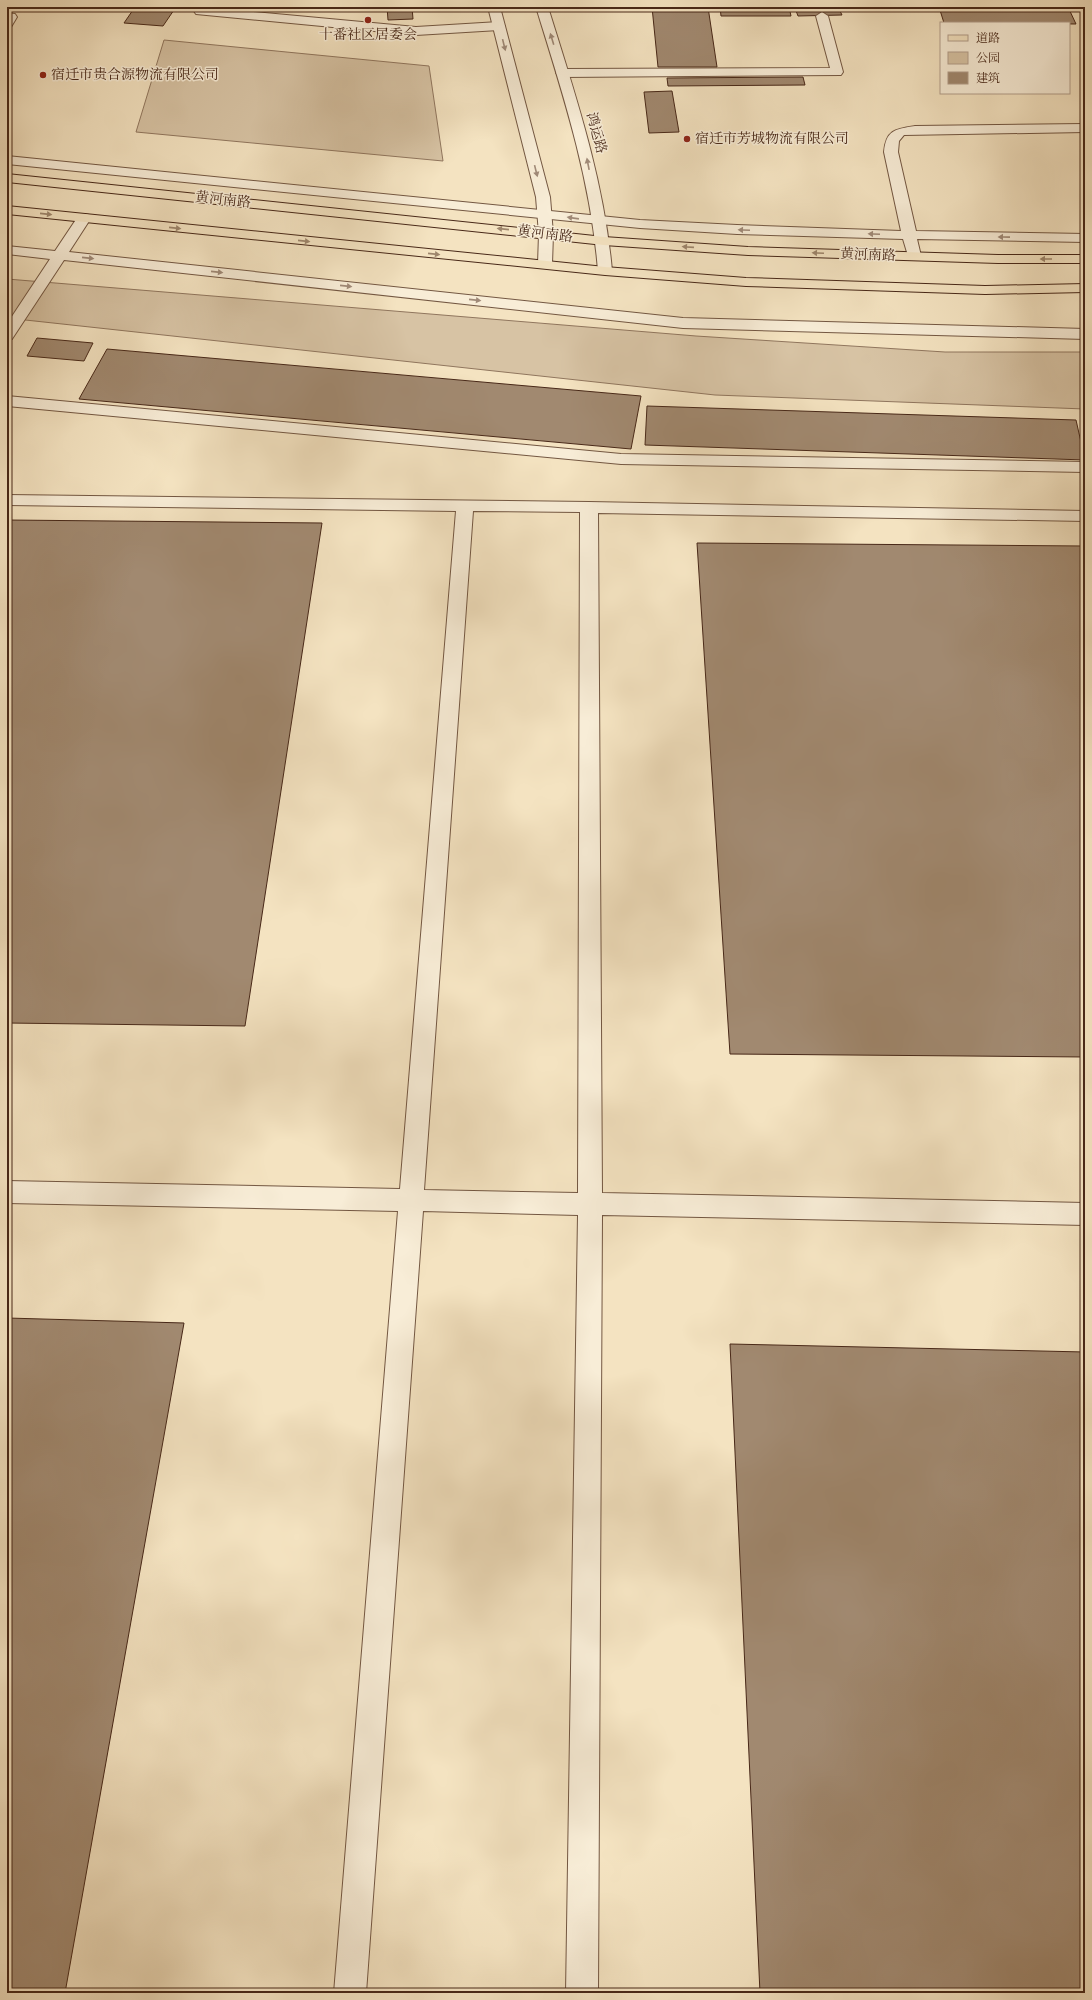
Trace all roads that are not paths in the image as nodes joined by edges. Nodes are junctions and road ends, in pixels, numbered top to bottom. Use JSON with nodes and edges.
{"nodes":[{"id":1,"x":494,"y":7,"type":"edge"},
{"id":2,"x":542,"y":7,"type":"edge"},
{"id":3,"x":200,"y":11,"type":"dead end"},
{"id":4,"x":822,"y":16,"type":"dead end"},
{"id":5,"x":7,"y":17,"type":"edge"},
{"id":6,"x":7,"y":24,"type":"edge"},
{"id":7,"x":499,"y":26,"type":"junction"},
{"id":8,"x":562,"y":74,"type":"junction"},
{"id":9,"x":1085,"y":128,"type":"edge"},
{"id":10,"x":7,"y":160,"type":"edge"},
{"id":11,"x":7,"y":178,"type":"edge"},
{"id":12,"x":7,"y":210,"type":"edge"},
{"id":13,"x":544,"y":214,"type":"junction"},
{"id":14,"x":84,"y":218,"type":"junction"},
{"id":15,"x":599,"y":222,"type":"junction"},
{"id":16,"x":546,"y":234,"type":"junction"},
{"id":17,"x":910,"y":236,"type":"junction"},
{"id":18,"x":1085,"y":238,"type":"edge"},
{"id":19,"x":604,"y":241,"type":"junction"},
{"id":20,"x":7,"y":250,"type":"edge"},
{"id":21,"x":59,"y":255,"type":"junction"},
{"id":22,"x":914,"y":256,"type":"junction"},
{"id":23,"x":1085,"y":259,"type":"edge"},
{"id":24,"x":546,"y":264,"type":"junction"},
{"id":25,"x":605,"y":271,"type":"junction"},
{"id":26,"x":1085,"y":288,"type":"edge"},
{"id":27,"x":1085,"y":334,"type":"edge"},
{"id":28,"x":7,"y":336,"type":"edge"},
{"id":29,"x":7,"y":401,"type":"edge"},
{"id":30,"x":1085,"y":467,"type":"edge"},
{"id":31,"x":7,"y":500,"type":"edge"},
{"id":32,"x":465,"y":506,"type":"junction"},
{"id":33,"x":589,"y":507,"type":"junction"},
{"id":34,"x":1085,"y":516,"type":"edge"},
{"id":35,"x":7,"y":1192,"type":"edge"},
{"id":36,"x":411,"y":1200,"type":"junction"},
{"id":37,"x":590,"y":1204,"type":"junction"},
{"id":38,"x":1085,"y":1214,"type":"edge"},
{"id":39,"x":350,"y":1993,"type":"edge"},
{"id":40,"x":582,"y":1993,"type":"edge"}],
"edges":[{"from":1,"to":7,"type":"street"},
{"from":8,"to":2,"type":"street","name":"鸿运路","one_way":true},
{"from":3,"to":7,"type":"street"},
{"from":4,"to":8,"type":"street"},
{"from":5,"to":6,"type":"street"},
{"from":7,"to":13,"type":"street","one_way":true},
{"from":15,"to":8,"type":"street","name":"鸿运路","one_way":true},
{"from":9,"to":17,"type":"street"},
{"from":10,"to":13,"type":"street"},
{"from":16,"to":11,"type":"main road","name":"黄河南路","one_way":true},
{"from":12,"to":14,"type":"main road","name":"黄河南路","one_way":true},
{"from":15,"to":13,"type":"street","one_way":true},
{"from":13,"to":16,"type":"street"},
{"from":14,"to":21,"type":"street"},
{"from":14,"to":24,"type":"main road","name":"黄河南路","one_way":true},
{"from":17,"to":15,"type":"street","one_way":true},
{"from":15,"to":19,"type":"street","name":"鸿运路"},
{"from":16,"to":19,"type":"main road","name":"黄河南路"},
{"from":16,"to":24,"type":"street"},
{"from":18,"to":17,"type":"street","one_way":true},
{"from":17,"to":22,"type":"street"},
{"from":22,"to":19,"type":"main road","name":"黄河南路","one_way":true},
{"from":19,"to":25,"type":"street","name":"鸿运路"},
{"from":20,"to":21,"type":"street"},
{"from":21,"to":27,"type":"street","one_way":true},
{"from":21,"to":28,"type":"street"},
{"from":23,"to":22,"type":"main road","name":"黄河南路","one_way":true},
{"from":24,"to":25,"type":"main road","name":"黄河南路"},
{"from":25,"to":26,"type":"main road","name":"黄河南路"},
{"from":29,"to":30,"type":"street"},
{"from":31,"to":32,"type":"street"},
{"from":32,"to":33,"type":"street"},
{"from":32,"to":36,"type":"street"},
{"from":33,"to":34,"type":"street"},
{"from":33,"to":37,"type":"street"},
{"from":35,"to":36,"type":"street"},
{"from":36,"to":37,"type":"street"},
{"from":36,"to":39,"type":"street"},
{"from":37,"to":38,"type":"street"},
{"from":37,"to":40,"type":"street"}]}
